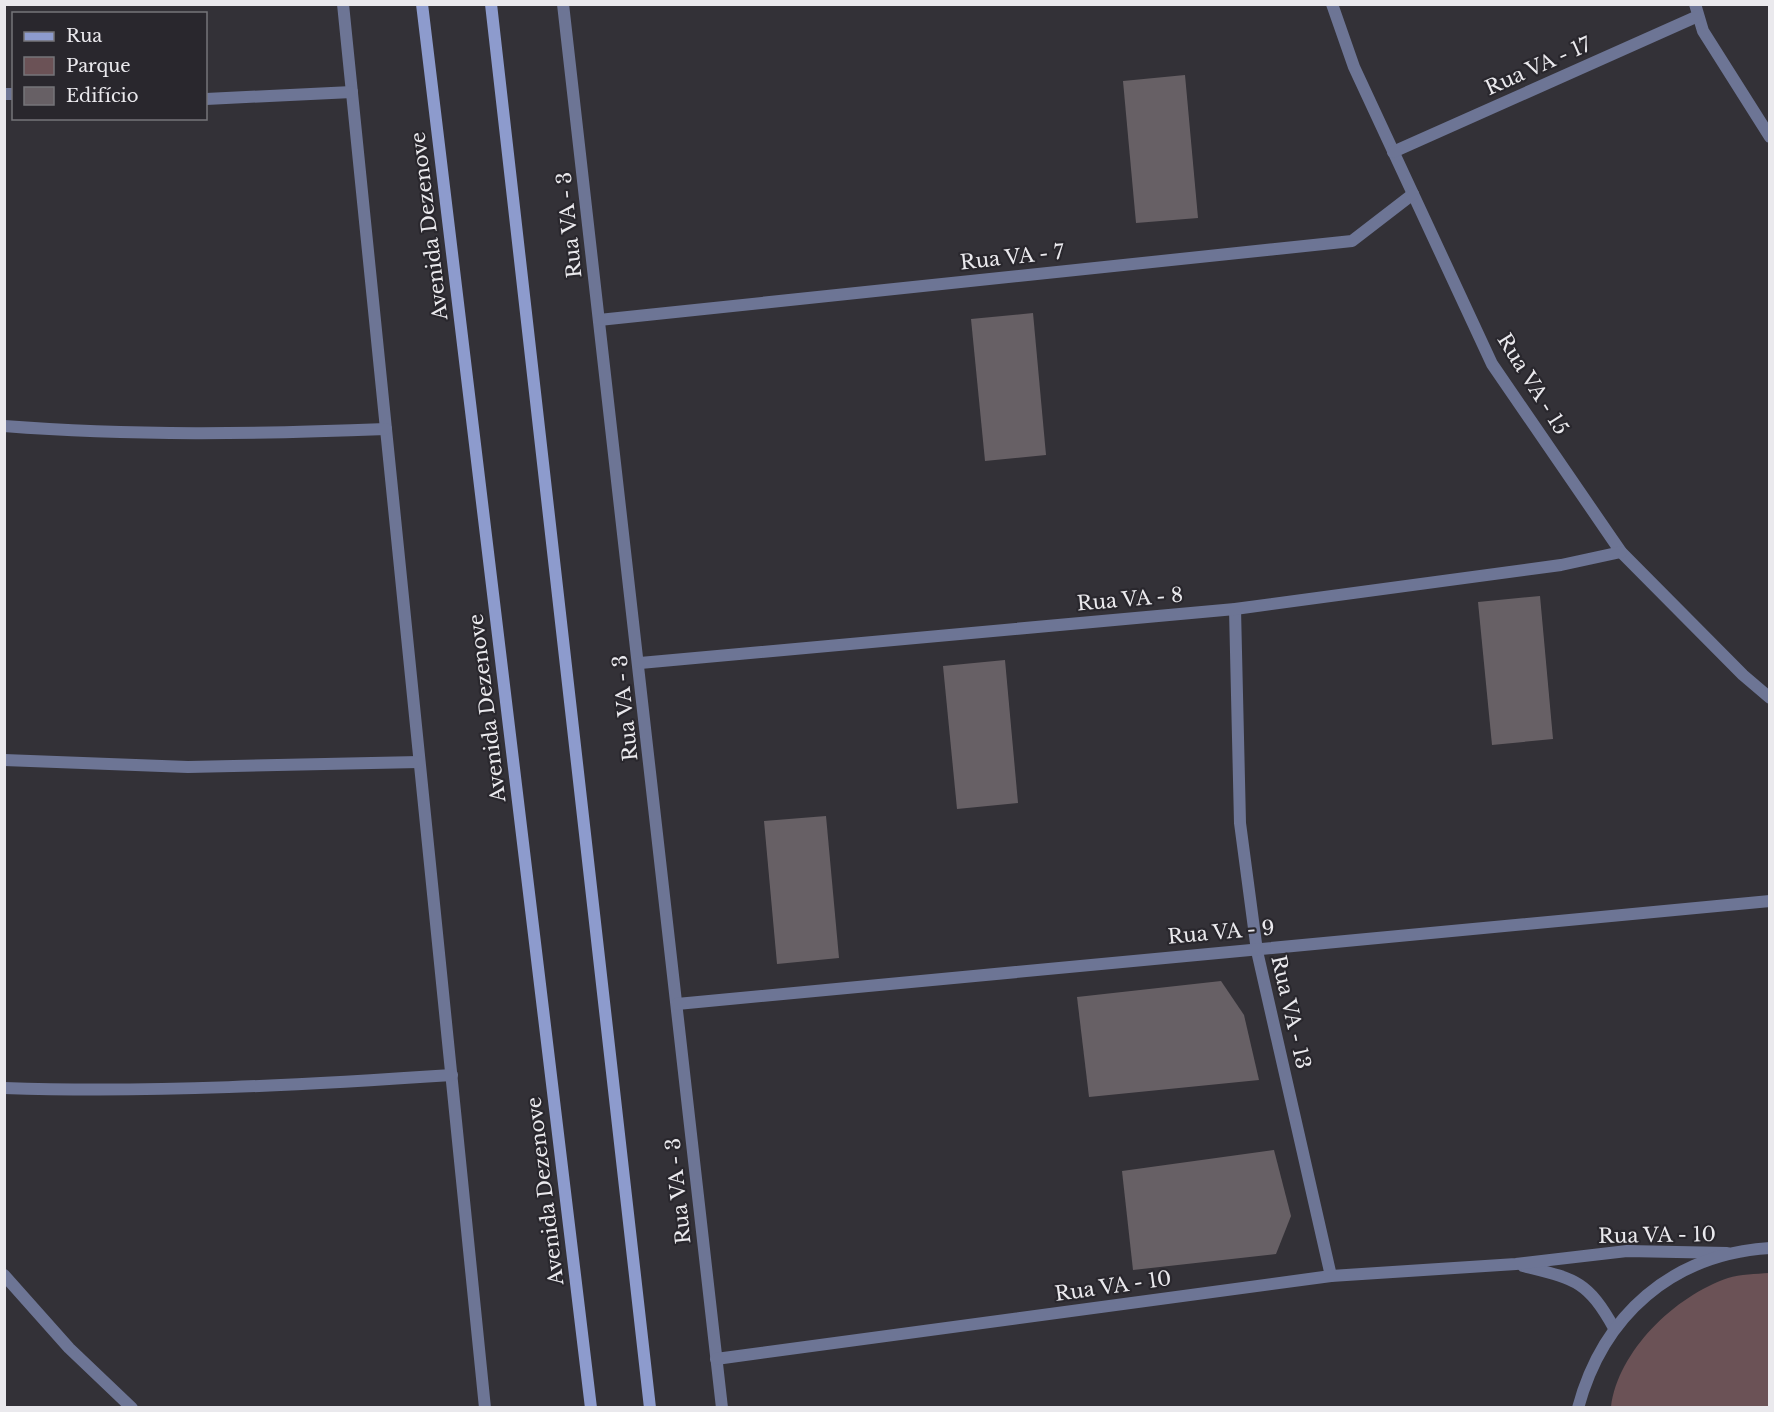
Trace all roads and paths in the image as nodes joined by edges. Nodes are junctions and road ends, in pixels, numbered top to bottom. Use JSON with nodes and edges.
{"nodes":[{"id":1,"x":343,"y":4,"type":"edge"},
{"id":2,"x":422,"y":4,"type":"edge"},
{"id":3,"x":490,"y":4,"type":"edge"},
{"id":4,"x":563,"y":4,"type":"edge"},
{"id":5,"x":1332,"y":4,"type":"edge"},
{"id":6,"x":1696,"y":10,"type":"edge"},
{"id":7,"x":352,"y":92,"type":"junction"},
{"id":8,"x":207,"y":99,"type":"edge"},
{"id":9,"x":1770,"y":137,"type":"edge"},
{"id":10,"x":1393,"y":152,"type":"junction"},
{"id":11,"x":1413,"y":194,"type":"junction"},
{"id":12,"x":599,"y":320,"type":"junction"},
{"id":13,"x":4,"y":426,"type":"edge"},
{"id":14,"x":386,"y":429,"type":"junction"},
{"id":15,"x":1621,"y":552,"type":"junction"},
{"id":16,"x":1234,"y":609,"type":"junction"},
{"id":17,"x":640,"y":663,"type":"junction"},
{"id":18,"x":1770,"y":698,"type":"edge"},
{"id":19,"x":4,"y":760,"type":"edge"},
{"id":20,"x":419,"y":762,"type":"junction"},
{"id":21,"x":1770,"y":901,"type":"edge"},
{"id":22,"x":1257,"y":949,"type":"junction"},
{"id":23,"x":677,"y":1004,"type":"junction"},
{"id":24,"x":452,"y":1075,"type":"junction"},
{"id":25,"x":4,"y":1088,"type":"edge"},
{"id":26,"x":1770,"y":1248,"type":"edge"},
{"id":27,"x":1727,"y":1253,"type":"junction"},
{"id":28,"x":1516,"y":1264,"type":"junction"},
{"id":29,"x":4,"y":1275,"type":"edge"},
{"id":30,"x":1331,"y":1276,"type":"junction"},
{"id":31,"x":1614,"y":1328,"type":"junction"},
{"id":32,"x":716,"y":1359,"type":"junction"},
{"id":33,"x":132,"y":1407,"type":"edge"},
{"id":34,"x":485,"y":1407,"type":"edge"},
{"id":35,"x":591,"y":1407,"type":"edge"},
{"id":36,"x":650,"y":1407,"type":"edge"},
{"id":37,"x":722,"y":1407,"type":"edge"},
{"id":38,"x":1578,"y":1407,"type":"edge"}],
"edges":[{"from":1,"to":7,"type":"street"},
{"from":2,"to":35,"type":"street","name":"Avenida Dezenove"},
{"from":3,"to":36,"type":"street"},
{"from":4,"to":12,"type":"street","name":"Rua VA - 3"},
{"from":5,"to":10,"type":"street","name":"Rua VA - 15"},
{"from":6,"to":9,"type":"street"},
{"from":6,"to":10,"type":"street","name":"Rua VA - 17"},
{"from":7,"to":8,"type":"street"},
{"from":7,"to":14,"type":"street"},
{"from":10,"to":11,"type":"street","name":"Rua VA - 15"},
{"from":11,"to":12,"type":"street","name":"Rua VA - 7"},
{"from":11,"to":15,"type":"street","name":"Rua VA - 15"},
{"from":12,"to":17,"type":"street","name":"Rua VA - 3"},
{"from":13,"to":14,"type":"street"},
{"from":14,"to":20,"type":"street"},
{"from":15,"to":16,"type":"street","name":"Rua VA - 8"},
{"from":15,"to":18,"type":"street","name":"Rua VA - 15"},
{"from":16,"to":17,"type":"street","name":"Rua VA - 8"},
{"from":16,"to":22,"type":"street","name":"Rua VA - 13"},
{"from":17,"to":23,"type":"street","name":"Rua VA - 3"},
{"from":19,"to":20,"type":"street"},
{"from":20,"to":24,"type":"street"},
{"from":21,"to":22,"type":"street","name":"Rua VA - 9"},
{"from":22,"to":23,"type":"street","name":"Rua VA - 9"},
{"from":22,"to":30,"type":"street","name":"Rua VA - 13"},
{"from":23,"to":32,"type":"street","name":"Rua VA - 3"},
{"from":24,"to":25,"type":"street"},
{"from":24,"to":34,"type":"street"},
{"from":26,"to":27,"type":"street"},
{"from":27,"to":28,"type":"street","name":"Rua VA - 10"},
{"from":27,"to":31,"type":"street"},
{"from":28,"to":30,"type":"street","name":"Rua VA - 10"},
{"from":28,"to":31,"type":"street","name":"Rua VA - 10"},
{"from":29,"to":33,"type":"street"},
{"from":30,"to":32,"type":"street","name":"Rua VA - 10"},
{"from":31,"to":38,"type":"street"},
{"from":32,"to":37,"type":"street","name":"Rua VA - 3"}]}
